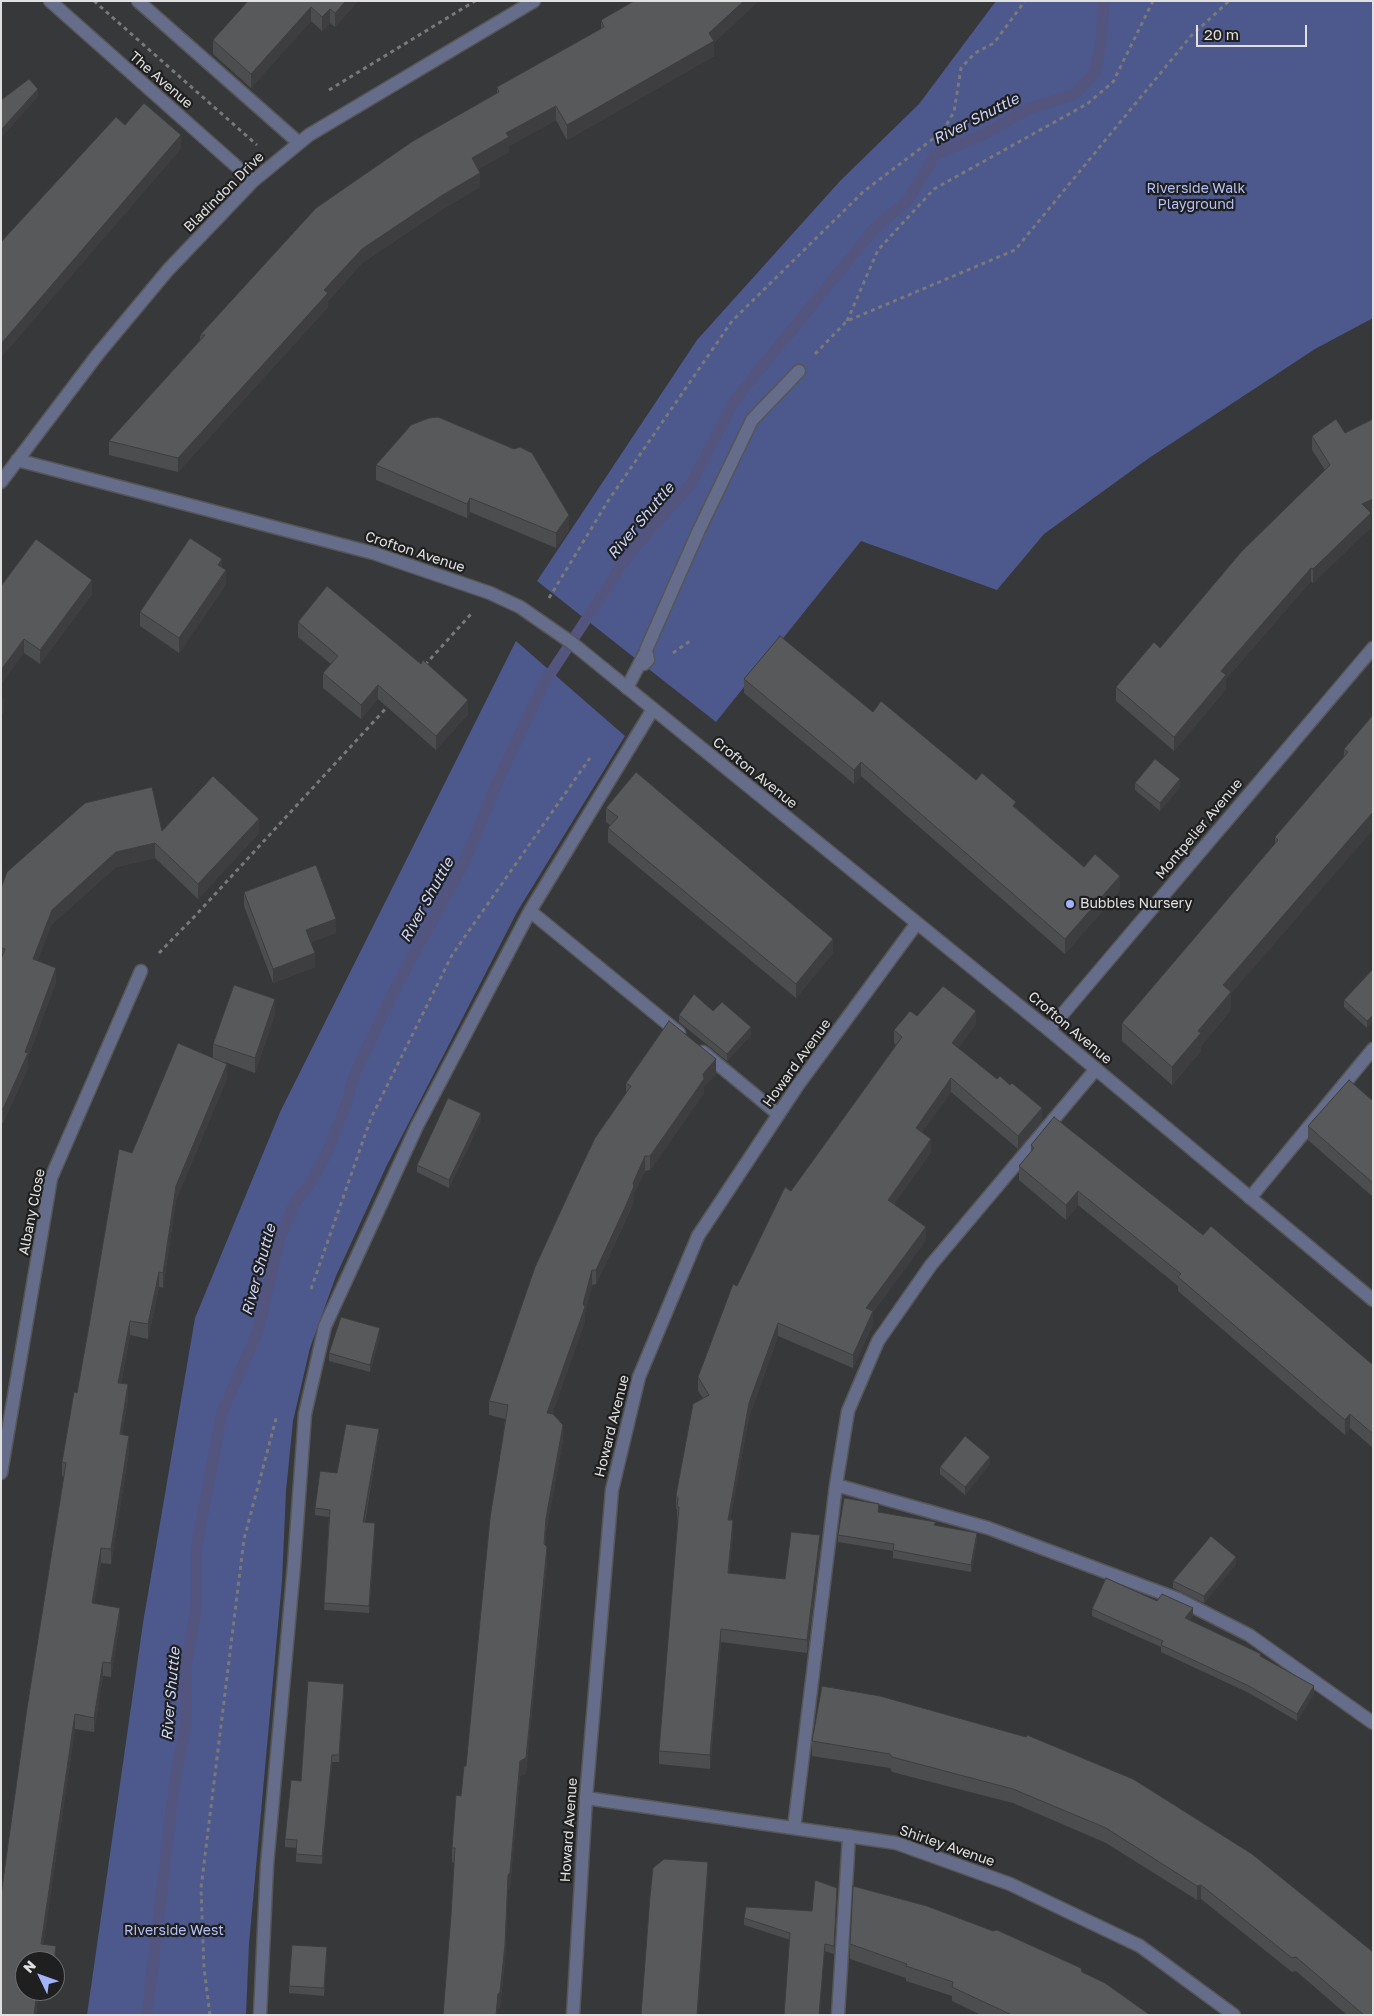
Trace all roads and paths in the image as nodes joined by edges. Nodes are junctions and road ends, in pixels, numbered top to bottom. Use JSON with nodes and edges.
{"nodes":[{"id":1,"x":50,"y":1,"type":"edge"},
{"id":2,"x":94,"y":1,"type":"edge"},
{"id":3,"x":138,"y":1,"type":"edge"},
{"id":4,"x":534,"y":1,"type":"edge"},
{"id":5,"x":1025,"y":1,"type":"edge"},
{"id":6,"x":1153,"y":1,"type":"edge"},
{"id":7,"x":1229,"y":1,"type":"edge"},
{"id":8,"x":298,"y":142,"type":"junction"},
{"id":9,"x":276,"y":162,"type":"junction"},
{"id":10,"x":253,"y":181,"type":"junction"},
{"id":11,"x":1054,"y":200,"type":"junction"},
{"id":12,"x":1058,"y":204,"type":"dead end"},
{"id":13,"x":847,"y":320,"type":"junction"},
{"id":14,"x":800,"y":371,"type":"joint"},
{"id":15,"x":17,"y":460,"type":"junction"},
{"id":16,"x":1,"y":482,"type":"edge"},
{"id":17,"x":490,"y":593,"type":"junction"},
{"id":18,"x":537,"y":618,"type":"junction"},
{"id":19,"x":1373,"y":648,"type":"edge"},
{"id":20,"x":646,"y":650,"type":"junction"},
{"id":21,"x":644,"y":664,"type":"dead end"},
{"id":22,"x":423,"y":667,"type":"edge"},
{"id":23,"x":623,"y":684,"type":"junction"},
{"id":24,"x":390,"y":704,"type":"edge"},
{"id":25,"x":653,"y":709,"type":"junction"},
{"id":26,"x":530,"y":911,"type":"junction"},
{"id":27,"x":918,"y":923,"type":"junction"},
{"id":28,"x":141,"y":971,"type":"joint"},
{"id":29,"x":1049,"y":1030,"type":"junction"},
{"id":30,"x":1373,"y":1049,"type":"edge"},
{"id":31,"x":1096,"y":1069,"type":"junction"},
{"id":32,"x":778,"y":1114,"type":"junction"},
{"id":33,"x":1250,"y":1198,"type":"junction"},
{"id":34,"x":1373,"y":1300,"type":"edge"},
{"id":35,"x":1,"y":1473,"type":"edge"},
{"id":36,"x":836,"y":1485,"type":"junction"},
{"id":37,"x":1373,"y":1723,"type":"edge"},
{"id":38,"x":586,"y":1798,"type":"junction"},
{"id":39,"x":794,"y":1828,"type":"junction"},
{"id":40,"x":849,"y":1836,"type":"junction"},
{"id":41,"x":260,"y":2015,"type":"edge"},
{"id":42,"x":573,"y":2015,"type":"edge"},
{"id":43,"x":838,"y":2015,"type":"edge"},
{"id":44,"x":1234,"y":2015,"type":"edge"}],
"edges":[{"from":1,"to":10,"type":"street","name":"The Avenue"},
{"from":2,"to":9,"type":"path"},
{"from":3,"to":8,"type":"street"},
{"from":4,"to":8,"type":"street","name":"Bladindon Drive"},
{"from":5,"to":18,"type":"path"},
{"from":6,"to":13,"type":"path"},
{"from":7,"to":11,"type":"path"},
{"from":8,"to":9,"type":"street","name":"Bladindon Drive"},
{"from":9,"to":10,"type":"street","name":"Bladindon Drive"},
{"from":10,"to":15,"type":"street","name":"Bladindon Drive"},
{"from":11,"to":12,"type":"path"},
{"from":11,"to":13,"type":"path"},
{"from":13,"to":14,"type":"path"},
{"from":14,"to":20,"type":"street"},
{"from":15,"to":16,"type":"street","name":"Bladindon Drive"},
{"from":15,"to":17,"type":"street","name":"Crofton Avenue"},
{"from":17,"to":18,"type":"street","name":"Crofton Avenue"},
{"from":17,"to":22,"type":"path"},
{"from":18,"to":23,"type":"street","name":"Crofton Avenue"},
{"from":19,"to":29,"type":"street","name":"Montpelier Avenue"},
{"from":20,"to":21,"type":"street"},
{"from":20,"to":23,"type":"street"},
{"from":23,"to":25,"type":"street","name":"Crofton Avenue"},
{"from":24,"to":28,"type":"path"},
{"from":25,"to":26,"type":"street"},
{"from":25,"to":27,"type":"street","name":"Crofton Avenue"},
{"from":26,"to":32,"type":"street"},
{"from":26,"to":41,"type":"street"},
{"from":27,"to":29,"type":"street","name":"Crofton Avenue"},
{"from":27,"to":32,"type":"street","name":"Howard Avenue"},
{"from":28,"to":35,"type":"street","name":"Albany Close"},
{"from":29,"to":31,"type":"street","name":"Crofton Avenue"},
{"from":30,"to":33,"type":"street"},
{"from":31,"to":33,"type":"street","name":"Crofton Avenue"},
{"from":31,"to":36,"type":"street"},
{"from":32,"to":38,"type":"street","name":"Howard Avenue"},
{"from":33,"to":34,"type":"street","name":"Crofton Avenue"},
{"from":36,"to":37,"type":"street"},
{"from":36,"to":39,"type":"street"},
{"from":38,"to":39,"type":"street","name":"Shirley Avenue"},
{"from":38,"to":42,"type":"street","name":"Howard Avenue"},
{"from":39,"to":40,"type":"street","name":"Shirley Avenue"},
{"from":40,"to":43,"type":"street"},
{"from":40,"to":44,"type":"street","name":"Shirley Avenue"}]}
